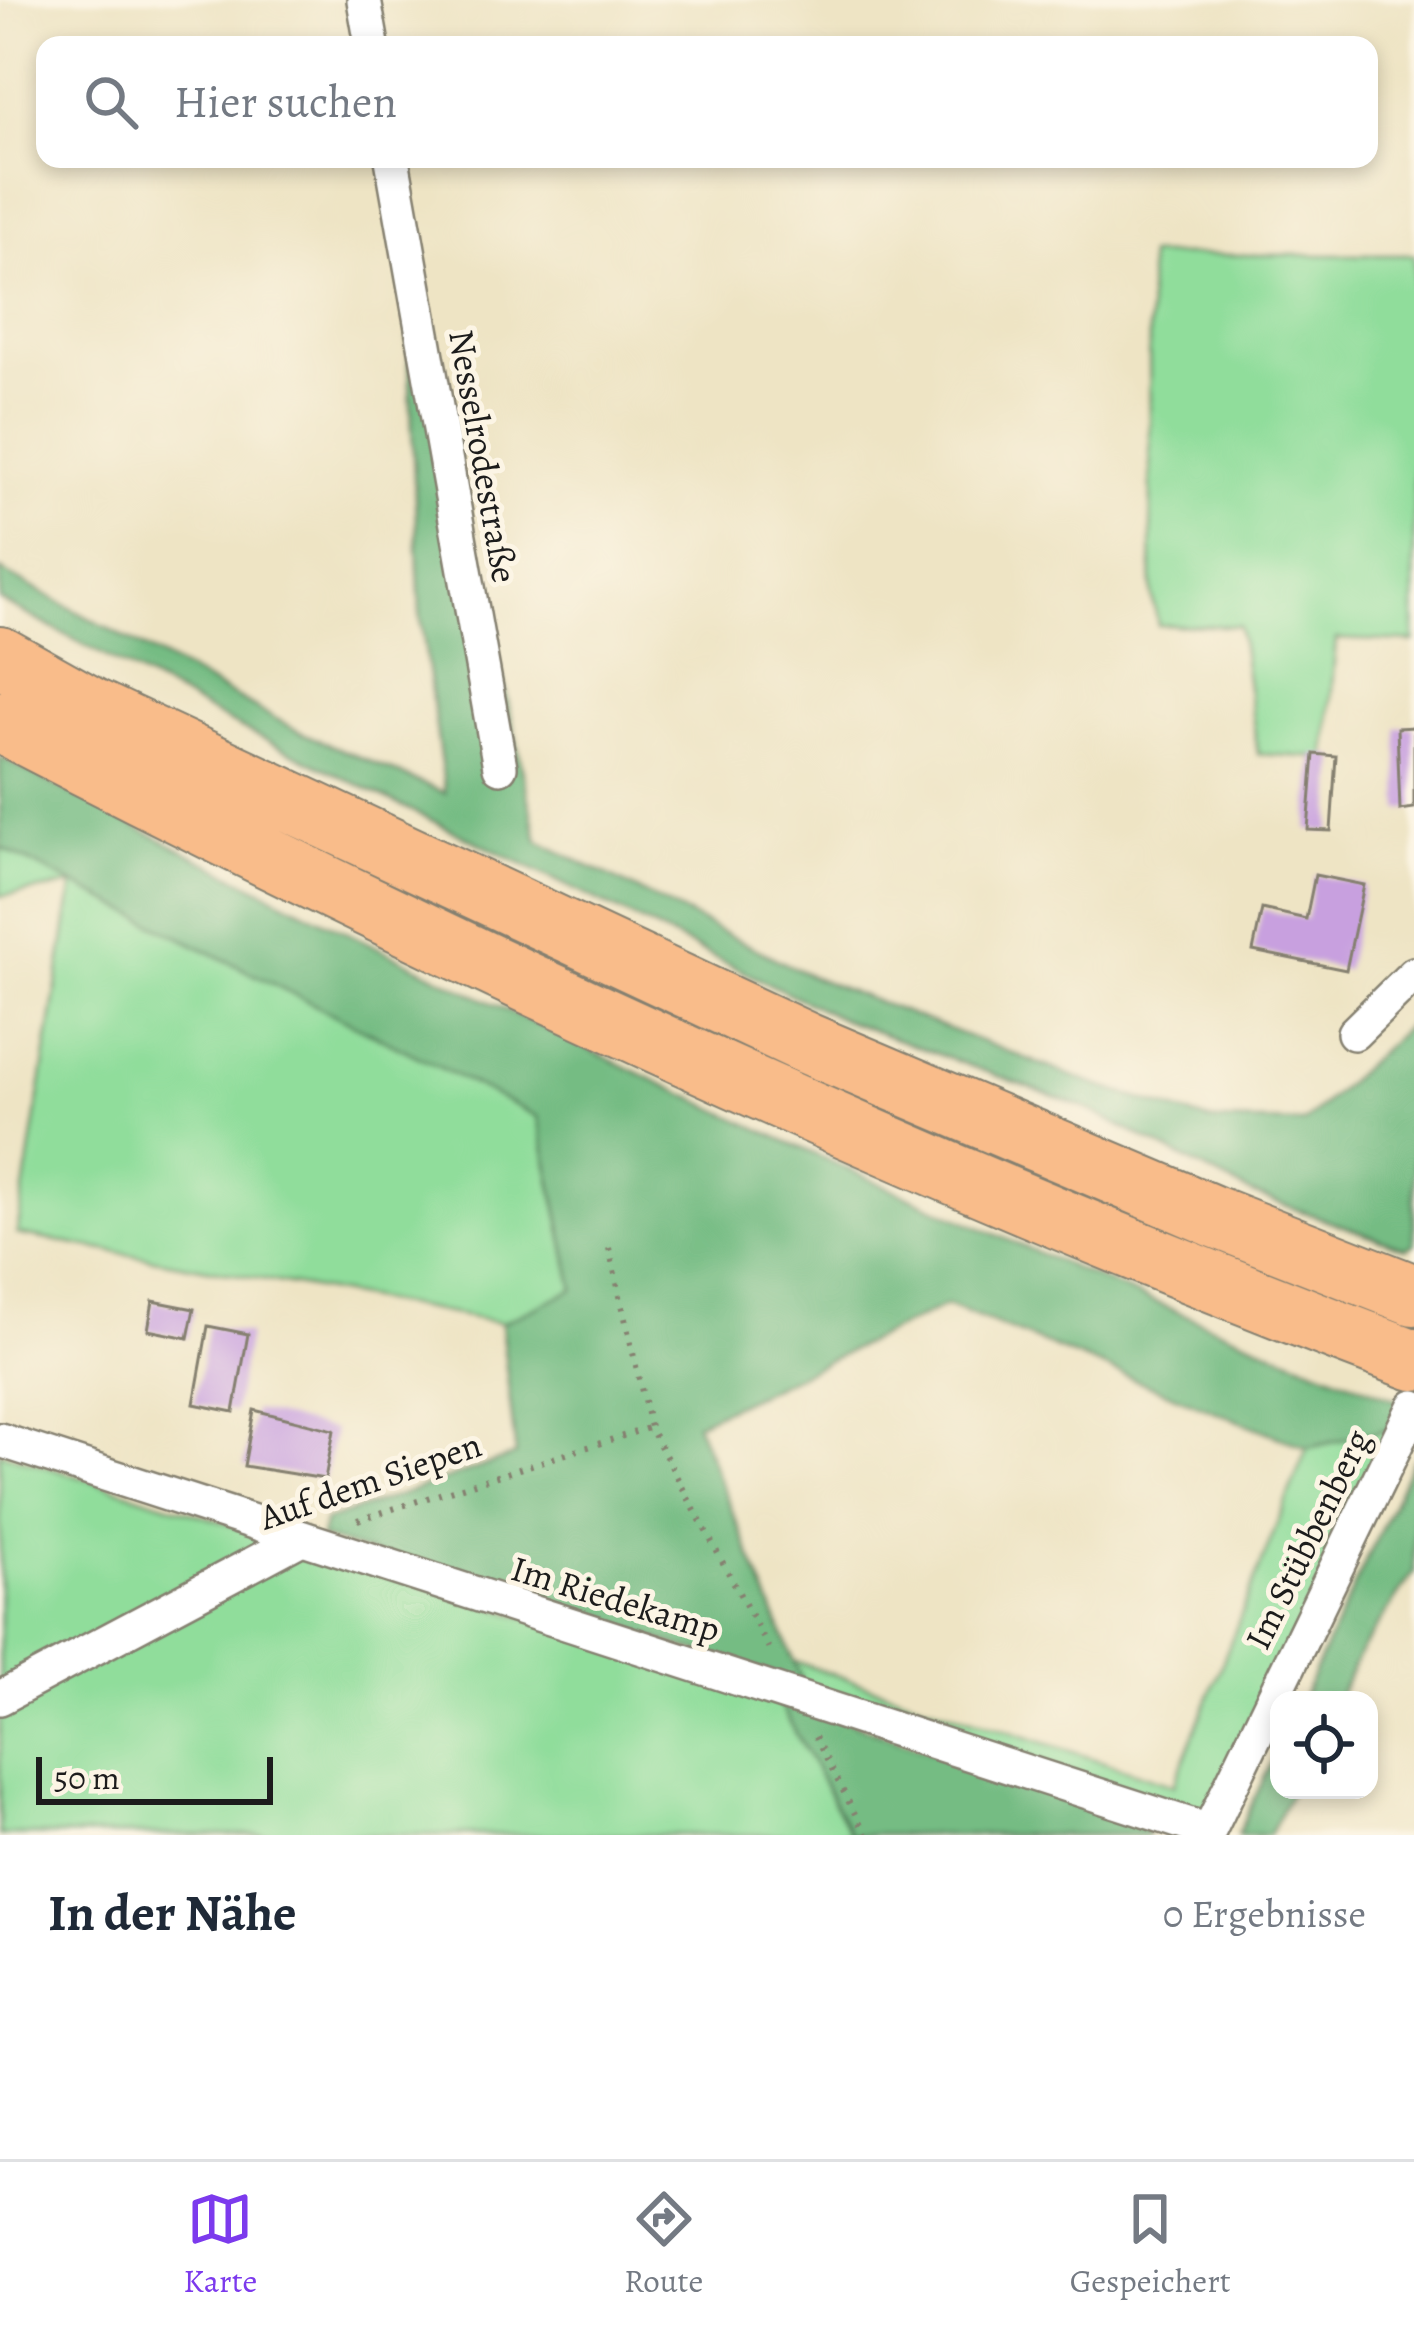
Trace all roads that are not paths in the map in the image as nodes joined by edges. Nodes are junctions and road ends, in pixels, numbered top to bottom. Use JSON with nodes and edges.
{"nodes":[{"id":1,"x":364,"y":0,"type":"edge"},
{"id":2,"x":370,"y":36,"type":"edge"},
{"id":3,"x":394,"y":168,"type":"edge"},
{"id":4,"x":0,"y":657,"type":"edge"},
{"id":5,"x":0,"y":722,"type":"edge"},
{"id":6,"x":500,"y":767,"type":"dead end"},
{"id":7,"x":1414,"y":974,"type":"edge"},
{"id":8,"x":1354,"y":1034,"type":"dead end"},
{"id":9,"x":1414,"y":1295,"type":"edge"},
{"id":10,"x":1409,"y":1374,"type":"edge"},
{"id":11,"x":0,"y":1440,"type":"edge"},
{"id":12,"x":298,"y":1540,"type":"junction"},
{"id":13,"x":0,"y":1698,"type":"edge"},
{"id":14,"x":1208,"y":1833,"type":"edge"}],
"edges":[{"from":1,"to":2,"type":"street"},
{"from":3,"to":6,"type":"street","name":"Nesselrodestraße"},
{"from":4,"to":9,"type":"highway"},
{"from":5,"to":10,"type":"highway"},
{"from":7,"to":8,"type":"street"},
{"from":10,"to":14,"type":"street","name":"Im Stübbenberg"},
{"from":11,"to":12,"type":"street","name":"Im Riedekamp"},
{"from":12,"to":13,"type":"street","name":"Auf dem Siepen"},
{"from":12,"to":14,"type":"street","name":"Im Riedekamp"}]}
